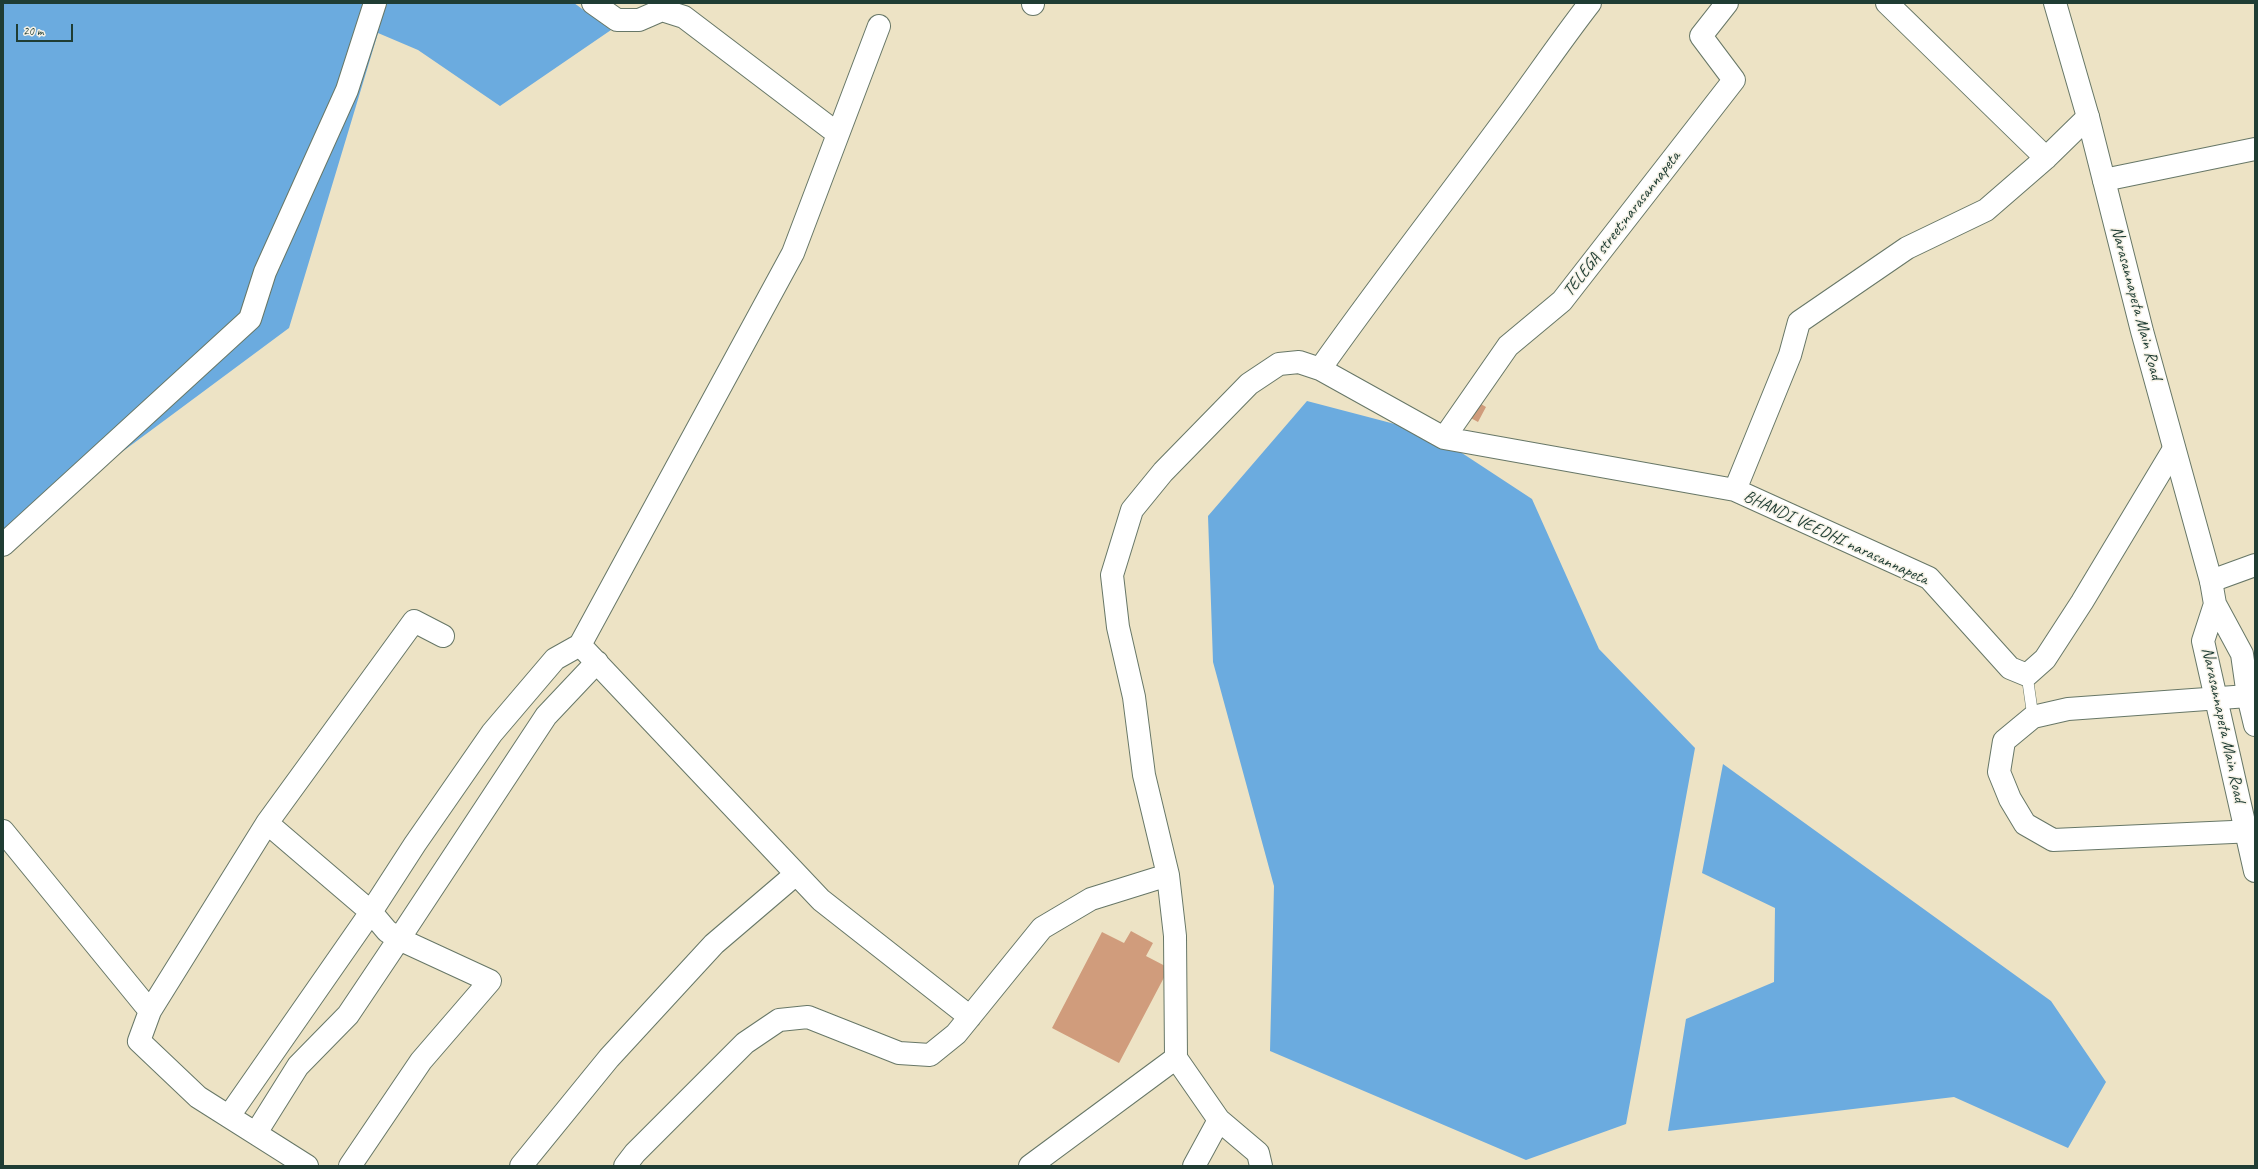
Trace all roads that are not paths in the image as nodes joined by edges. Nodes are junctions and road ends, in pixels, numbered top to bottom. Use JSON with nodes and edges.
{"nodes":[{"id":1,"x":375,"y":3,"type":"edge"},
{"id":2,"x":593,"y":3,"type":"edge"},
{"id":3,"x":1590,"y":3,"type":"edge"},
{"id":4,"x":1727,"y":3,"type":"edge"},
{"id":5,"x":1888,"y":3,"type":"edge"},
{"id":6,"x":2055,"y":3,"type":"edge"},
{"id":7,"x":879,"y":26,"type":"dead end"},
{"id":8,"x":2088,"y":117,"type":"junction"},
{"id":9,"x":838,"y":134,"type":"junction"},
{"id":10,"x":2255,"y":149,"type":"edge"},
{"id":11,"x":2046,"y":158,"type":"junction"},
{"id":12,"x":2104,"y":180,"type":"junction"},
{"id":13,"x":1320,"y":369,"type":"junction"},
{"id":14,"x":1444,"y":438,"type":"junction"},
{"id":15,"x":2174,"y":449,"type":"junction"},
{"id":16,"x":1735,"y":490,"type":"junction"},
{"id":17,"x":3,"y":545,"type":"edge"},
{"id":18,"x":2255,"y":565,"type":"edge"},
{"id":19,"x":2211,"y":581,"type":"junction"},
{"id":20,"x":2215,"y":604,"type":"junction"},
{"id":21,"x":443,"y":636,"type":"dead end"},
{"id":22,"x":580,"y":645,"type":"junction"},
{"id":23,"x":597,"y":662,"type":"junction"},
{"id":24,"x":2027,"y":675,"type":"junction"},
{"id":25,"x":2248,"y":696,"type":"junction"},
{"id":26,"x":2216,"y":698,"type":"junction"},
{"id":27,"x":2033,"y":716,"type":"junction"},
{"id":28,"x":2255,"y":725,"type":"edge"},
{"id":29,"x":267,"y":823,"type":"junction"},
{"id":30,"x":3,"y":831,"type":"edge"},
{"id":31,"x":2250,"y":832,"type":"edge"},
{"id":32,"x":2255,"y":871,"type":"edge"},
{"id":33,"x":796,"y":874,"type":"junction"},
{"id":34,"x":1168,"y":875,"type":"junction"},
{"id":35,"x":371,"y":912,"type":"junction"},
{"id":36,"x":399,"y":939,"type":"junction"},
{"id":37,"x":150,"y":1011,"type":"junction"},
{"id":38,"x":970,"y":1017,"type":"junction"},
{"id":39,"x":1176,"y":1058,"type":"junction"},
{"id":40,"x":229,"y":1116,"type":"junction"},
{"id":41,"x":1219,"y":1120,"type":"junction"},
{"id":42,"x":256,"y":1133,"type":"junction"},
{"id":43,"x":308,"y":1166,"type":"edge"},
{"id":44,"x":350,"y":1166,"type":"edge"},
{"id":45,"x":521,"y":1166,"type":"edge"},
{"id":46,"x":624,"y":1166,"type":"edge"},
{"id":47,"x":1030,"y":1166,"type":"edge"},
{"id":48,"x":1194,"y":1166,"type":"edge"},
{"id":49,"x":1262,"y":1166,"type":"edge"}],
"edges":[{"from":1,"to":17,"type":"street"},
{"from":2,"to":9,"type":"street"},
{"from":3,"to":13,"type":"street"},
{"from":4,"to":14,"type":"street","name":"TELEGA street;narasannapeta"},
{"from":5,"to":11,"type":"street"},
{"from":6,"to":8,"type":"street","name":"Narasannapeta Main Road"},
{"from":7,"to":9,"type":"street"},
{"from":8,"to":11,"type":"street","name":"BHANDI VEEDHI narasannapeta"},
{"from":8,"to":12,"type":"street","name":"Narasannapeta Main Road"},
{"from":9,"to":22,"type":"street"},
{"from":10,"to":12,"type":"street"},
{"from":11,"to":16,"type":"street","name":"BHANDI VEEDHI narasannapeta"},
{"from":12,"to":15,"type":"street","name":"Narasannapeta Main Road"},
{"from":13,"to":14,"type":"street"},
{"from":13,"to":34,"type":"street"},
{"from":14,"to":16,"type":"street"},
{"from":15,"to":19,"type":"street","name":"Narasannapeta Main Road"},
{"from":15,"to":24,"type":"street"},
{"from":16,"to":24,"type":"street","name":"BHANDI VEEDHI narasannapeta"},
{"from":18,"to":19,"type":"street"},
{"from":19,"to":20,"type":"street","name":"Narasannapeta Main Road"},
{"from":20,"to":25,"type":"street","name":"Narasannapeta Main Road"},
{"from":20,"to":26,"type":"street","name":"Narasannapeta Main Road"},
{"from":21,"to":29,"type":"street"},
{"from":22,"to":23,"type":"street"},
{"from":22,"to":35,"type":"street"},
{"from":23,"to":33,"type":"street"},
{"from":23,"to":36,"type":"street"},
{"from":24,"to":27,"type":"lane"},
{"from":25,"to":26,"type":"street"},
{"from":25,"to":28,"type":"street","name":"Narasannapeta Main Road"},
{"from":26,"to":27,"type":"street"},
{"from":26,"to":31,"type":"street","name":"Narasannapeta Main Road"},
{"from":27,"to":31,"type":"street"},
{"from":29,"to":35,"type":"street"},
{"from":29,"to":37,"type":"street"},
{"from":30,"to":37,"type":"street"},
{"from":31,"to":32,"type":"street","name":"Narasannapeta Main Road"},
{"from":33,"to":38,"type":"street"},
{"from":33,"to":45,"type":"street"},
{"from":34,"to":38,"type":"street"},
{"from":34,"to":39,"type":"street"},
{"from":35,"to":36,"type":"street"},
{"from":35,"to":40,"type":"street"},
{"from":36,"to":42,"type":"street"},
{"from":36,"to":44,"type":"street"},
{"from":37,"to":40,"type":"street"},
{"from":38,"to":46,"type":"street"},
{"from":39,"to":41,"type":"street"},
{"from":39,"to":47,"type":"street"},
{"from":40,"to":42,"type":"street"},
{"from":41,"to":48,"type":"street"},
{"from":41,"to":49,"type":"street"},
{"from":42,"to":43,"type":"street"}]}
